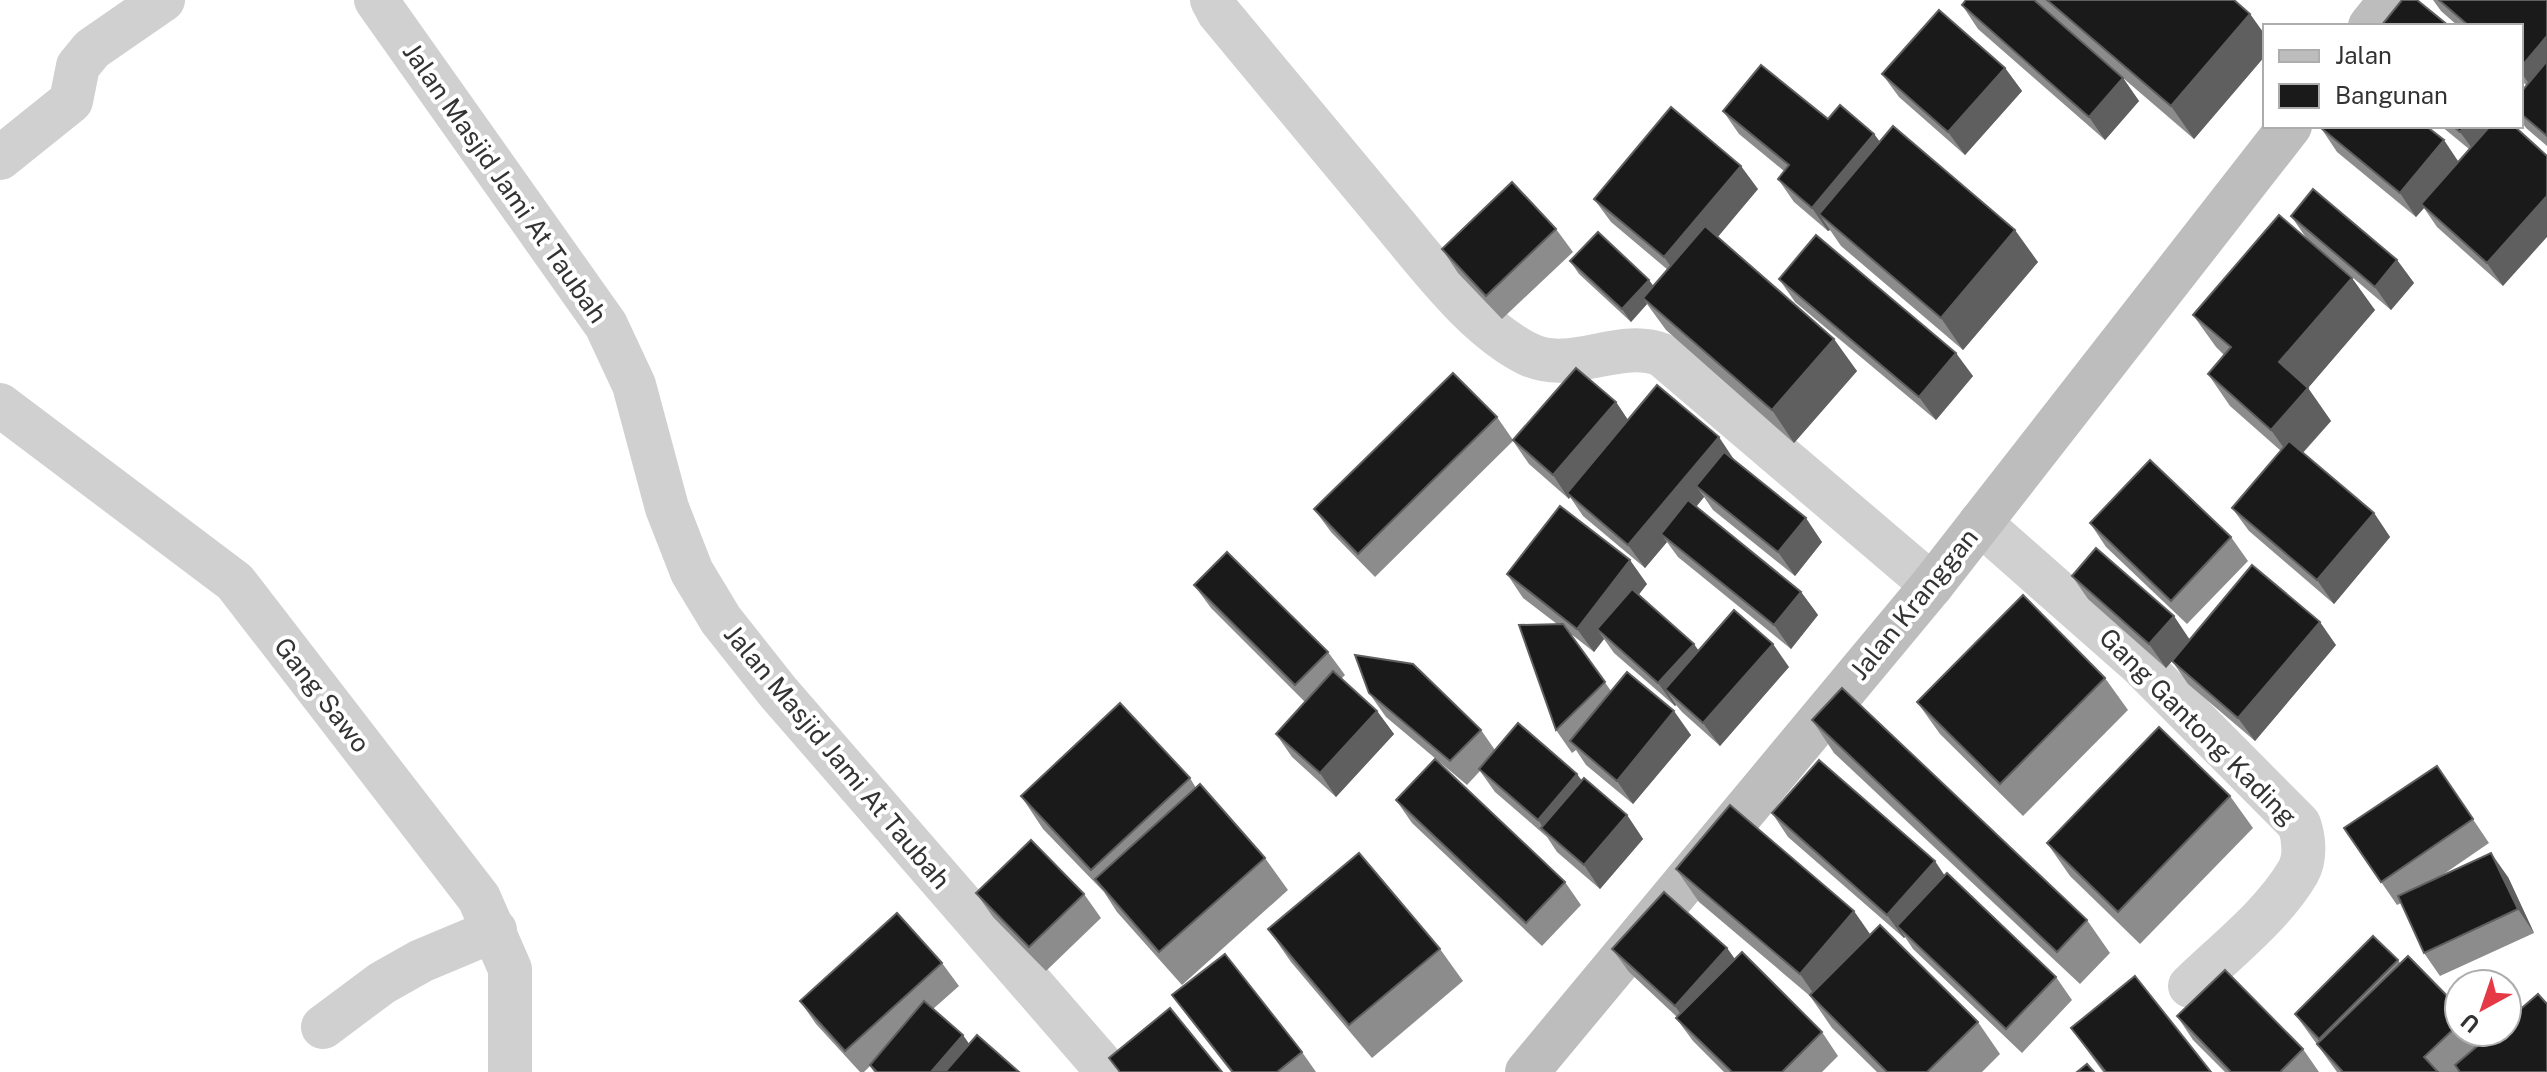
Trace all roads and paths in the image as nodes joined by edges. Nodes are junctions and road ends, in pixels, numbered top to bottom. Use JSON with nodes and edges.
{"nodes":[{"id":1,"x":163,"y":0,"type":"edge"},
{"id":2,"x":376,"y":0,"type":"edge"},
{"id":3,"x":1212,"y":0,"type":"edge"},
{"id":4,"x":2391,"y":0,"type":"edge"},
{"id":5,"x":2372,"y":24,"type":"edge"},
{"id":6,"x":2288,"y":128,"type":"edge"},
{"id":7,"x":0,"y":158,"type":"edge"},
{"id":8,"x":0,"y":405,"type":"edge"},
{"id":9,"x":1980,"y":523,"type":"junction"},
{"id":10,"x":1932,"y":585,"type":"junction"},
{"id":11,"x":495,"y":930,"type":"junction"},
{"id":12,"x":2190,"y":986,"type":"dead end"},
{"id":13,"x":323,"y":1027,"type":"dead end"},
{"id":14,"x":510,"y":1072,"type":"edge"},
{"id":15,"x":1108,"y":1072,"type":"edge"},
{"id":16,"x":1527,"y":1072,"type":"edge"}],
"edges":[{"from":1,"to":7,"type":"street"},
{"from":2,"to":15,"type":"street","name":"Jalan Masjid Jami At Taubah"},
{"from":3,"to":10,"type":"street"},
{"from":4,"to":5,"type":"main road"},
{"from":6,"to":9,"type":"main road","name":"Jalan Kranggan"},
{"from":8,"to":11,"type":"street","name":"Gang Sawo"},
{"from":9,"to":10,"type":"main road","name":"Jalan Kranggan"},
{"from":9,"to":12,"type":"street","name":"Gang Gantong Kading"},
{"from":10,"to":16,"type":"main road","name":"Jalan Kranggan"},
{"from":11,"to":13,"type":"street"},
{"from":11,"to":14,"type":"street","name":"Gang Sawo"}]}
